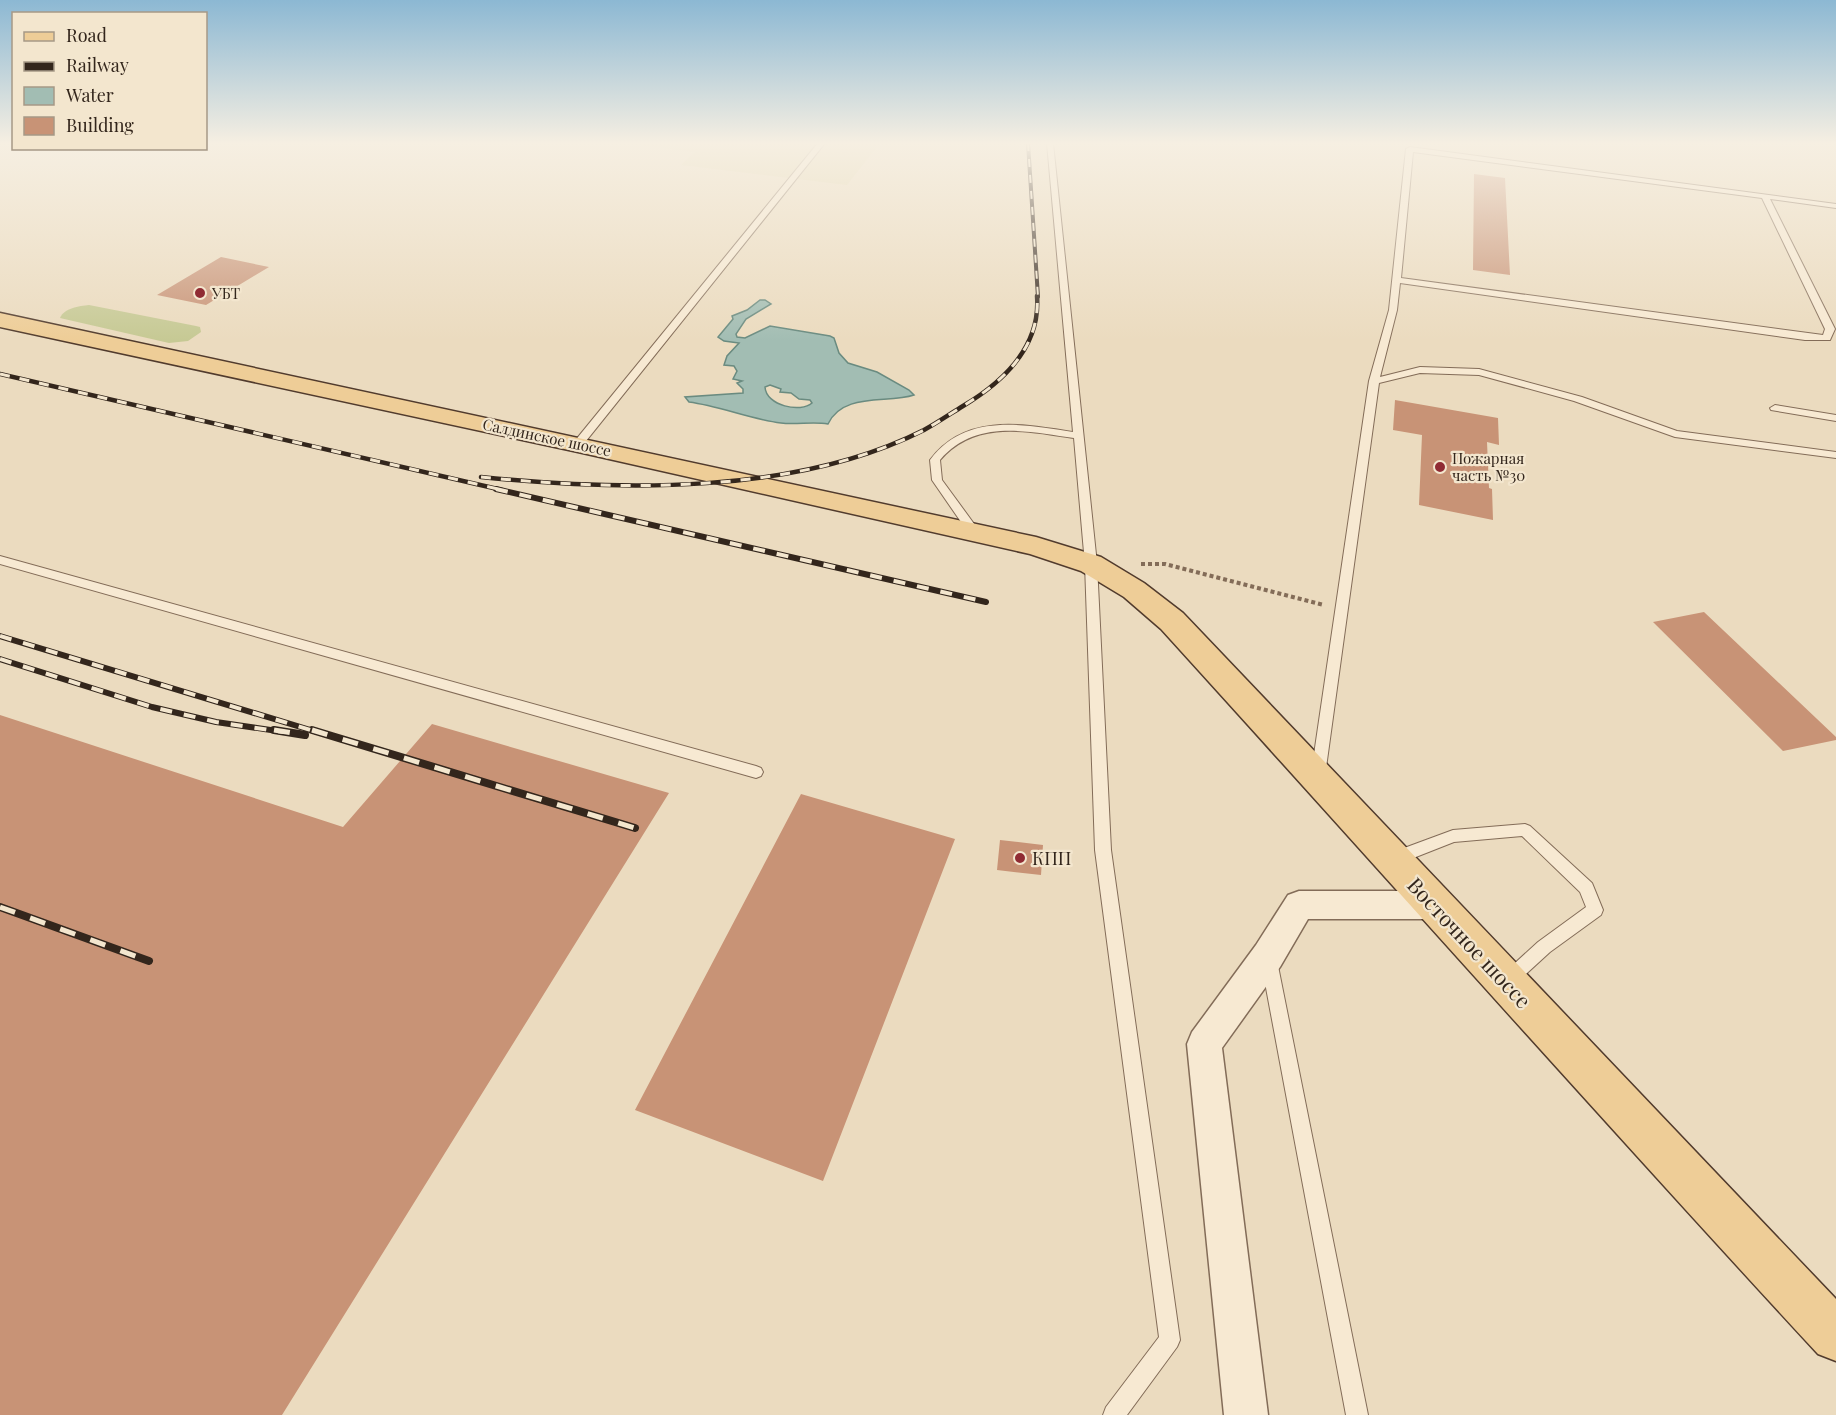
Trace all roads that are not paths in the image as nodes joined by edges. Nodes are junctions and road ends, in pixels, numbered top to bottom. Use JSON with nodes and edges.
{"nodes":[{"id":1,"x":768,"y":209,"type":"edge"},
{"id":2,"x":1057,"y":209,"type":"edge"},
{"id":3,"x":1404,"y":209,"type":"edge"},
{"id":4,"x":1771,"y":209,"type":"edge"},
{"id":5,"x":1396,"y":280,"type":"junction"},
{"id":6,"x":0,"y":320,"type":"edge"},
{"id":7,"x":1374,"y":381,"type":"junction"},
{"id":8,"x":1775,"y":408,"type":"dead end"},
{"id":9,"x":1836,"y":417,"type":"edge"},
{"id":10,"x":1079,"y":436,"type":"junction"},
{"id":11,"x":578,"y":444,"type":"junction"},
{"id":12,"x":1836,"y":455,"type":"edge"},
{"id":13,"x":974,"y":532,"type":"junction"},
{"id":14,"x":0,"y":560,"type":"edge"},
{"id":15,"x":1091,"y":564,"type":"junction"},
{"id":16,"x":756,"y":772,"type":"dead end"},
{"id":17,"x":1317,"y":780,"type":"junction"},
{"id":18,"x":1392,"y":859,"type":"junction"},
{"id":19,"x":1434,"y":904,"type":"junction"},
{"id":20,"x":1268,"y":956,"type":"junction"},
{"id":21,"x":1507,"y":981,"type":"junction"},
{"id":22,"x":1836,"y":1335,"type":"edge"},
{"id":23,"x":1114,"y":1415,"type":"edge"},
{"id":24,"x":1246,"y":1415,"type":"edge"},
{"id":25,"x":1357,"y":1415,"type":"edge"}],
"edges":[{"from":1,"to":11,"type":"lane"},
{"from":2,"to":10,"type":"lane"},
{"from":3,"to":5,"type":"lane"},
{"from":4,"to":5,"type":"lane"},
{"from":5,"to":7,"type":"lane"},
{"from":6,"to":11,"type":"main road","name":"Салдинское шоссе"},
{"from":7,"to":12,"type":"lane"},
{"from":7,"to":17,"type":"lane"},
{"from":8,"to":9,"type":"lane"},
{"from":10,"to":13,"type":"lane"},
{"from":10,"to":15,"type":"lane"},
{"from":11,"to":13,"type":"main road","name":"Салдинское шоссе"},
{"from":13,"to":15,"type":"main road","name":"Салдинское шоссе"},
{"from":14,"to":16,"type":"lane"},
{"from":15,"to":17,"type":"main road","name":"Восточное шоссе"},
{"from":15,"to":23,"type":"lane"},
{"from":17,"to":18,"type":"main road","name":"Восточное шоссе"},
{"from":18,"to":19,"type":"main road","name":"Восточное шоссе"},
{"from":18,"to":21,"type":"lane"},
{"from":19,"to":20,"type":"street"},
{"from":19,"to":21,"type":"main road","name":"Восточное шоссе"},
{"from":20,"to":24,"type":"street"},
{"from":20,"to":25,"type":"lane"},
{"from":21,"to":22,"type":"main road","name":"Восточное шоссе"}]}
